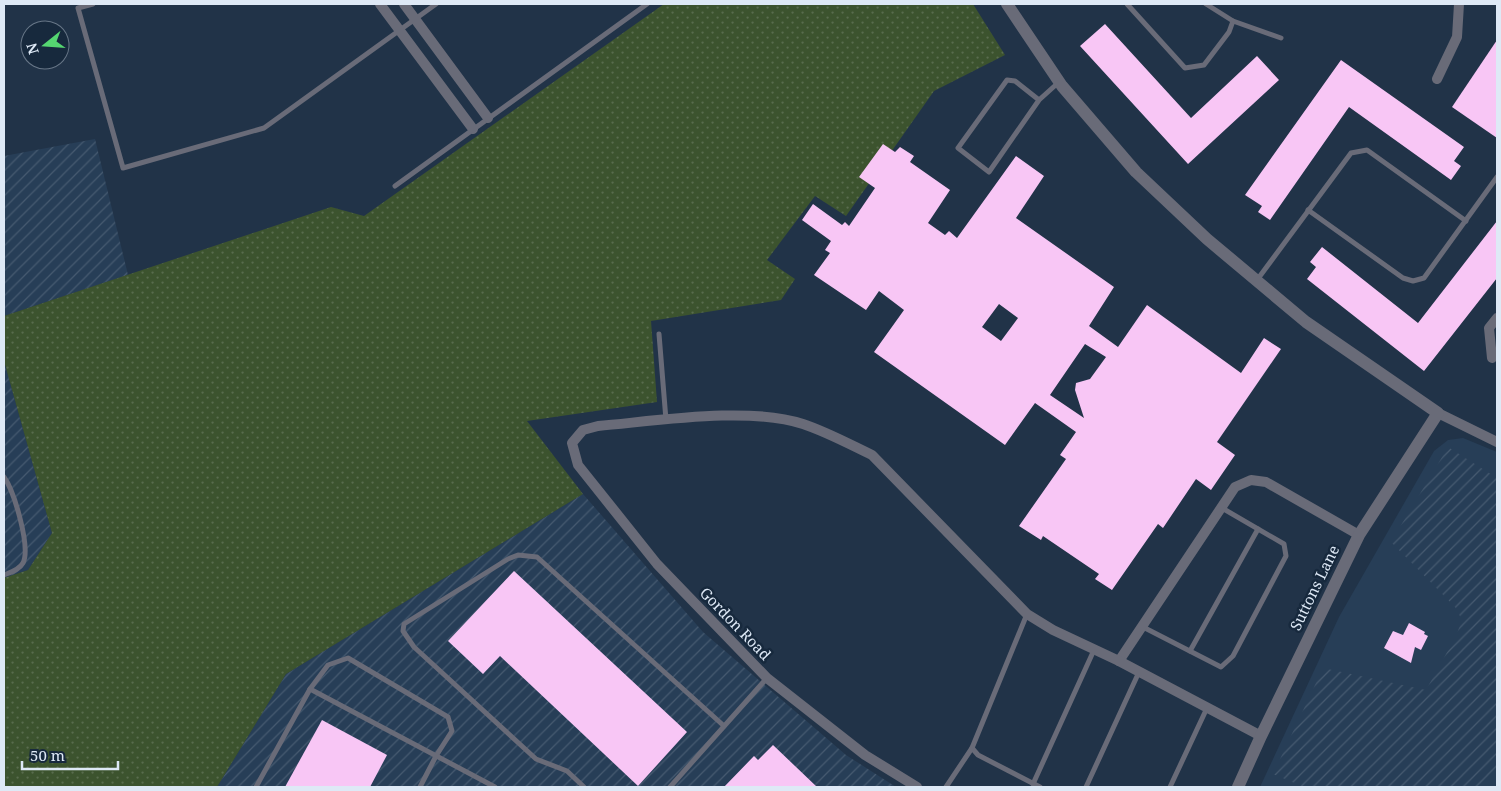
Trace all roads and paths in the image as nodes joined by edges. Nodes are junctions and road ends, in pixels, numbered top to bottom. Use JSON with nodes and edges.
{"nodes":[{"id":1,"x":93,"y":4,"type":"edge"},
{"id":2,"x":380,"y":4,"type":"edge"},
{"id":3,"x":404,"y":4,"type":"edge"},
{"id":4,"x":436,"y":4,"type":"edge"},
{"id":5,"x":647,"y":4,"type":"edge"},
{"id":6,"x":1007,"y":4,"type":"edge"},
{"id":7,"x":1127,"y":4,"type":"edge"},
{"id":8,"x":1206,"y":4,"type":"edge"},
{"id":9,"x":1459,"y":4,"type":"edge"},
{"id":10,"x":416,"y":19,"type":"junction"},
{"id":11,"x":1233,"y":20,"type":"junction"},
{"id":12,"x":400,"y":31,"type":"junction"},
{"id":13,"x":1281,"y":38,"type":"dead end"},
{"id":14,"x":1437,"y":79,"type":"dead end"},
{"id":15,"x":1059,"y":81,"type":"junction"},
{"id":16,"x":1039,"y":100,"type":"junction"},
{"id":17,"x":488,"y":118,"type":"junction"},
{"id":18,"x":473,"y":129,"type":"junction"},
{"id":19,"x":1497,"y":177,"type":"edge"},
{"id":20,"x":395,"y":186,"type":"dead end"},
{"id":21,"x":1308,"y":210,"type":"junction"},
{"id":22,"x":1466,"y":221,"type":"junction"},
{"id":23,"x":1256,"y":280,"type":"junction"},
{"id":24,"x":1497,"y":318,"type":"edge"},
{"id":25,"x":660,"y":334,"type":"dead end"},
{"id":26,"x":1492,"y":358,"type":"dead end"},
{"id":27,"x":1438,"y":414,"type":"junction"},
{"id":28,"x":666,"y":421,"type":"junction"},
{"id":29,"x":1497,"y":442,"type":"edge"},
{"id":30,"x":4,"y":477,"type":"edge"},
{"id":31,"x":1221,"y":508,"type":"junction"},
{"id":32,"x":1258,"y":529,"type":"junction"},
{"id":33,"x":1359,"y":535,"type":"junction"},
{"id":34,"x":4,"y":575,"type":"edge"},
{"id":35,"x":1027,"y":614,"type":"junction"},
{"id":36,"x":1140,"y":626,"type":"junction"},
{"id":37,"x":1094,"y":650,"type":"junction"},
{"id":38,"x":1190,"y":651,"type":"junction"},
{"id":39,"x":1119,"y":661,"type":"junction"},
{"id":40,"x":1139,"y":672,"type":"junction"},
{"id":41,"x":767,"y":678,"type":"junction"},
{"id":42,"x":310,"y":689,"type":"junction"},
{"id":43,"x":1206,"y":708,"type":"junction"},
{"id":44,"x":724,"y":726,"type":"junction"},
{"id":45,"x":1261,"y":736,"type":"junction"},
{"id":46,"x":972,"y":748,"type":"junction"},
{"id":47,"x":436,"y":756,"type":"junction"},
{"id":48,"x":1033,"y":784,"type":"junction"},
{"id":49,"x":256,"y":787,"type":"edge"},
{"id":50,"x":420,"y":787,"type":"edge"},
{"id":51,"x":495,"y":787,"type":"edge"},
{"id":52,"x":584,"y":787,"type":"edge"},
{"id":53,"x":670,"y":787,"type":"edge"},
{"id":54,"x":916,"y":787,"type":"edge"},
{"id":55,"x":946,"y":787,"type":"edge"},
{"id":56,"x":1040,"y":787,"type":"edge"},
{"id":57,"x":1086,"y":787,"type":"edge"},
{"id":58,"x":1170,"y":787,"type":"edge"},
{"id":59,"x":1241,"y":787,"type":"edge"}],
"edges":[{"from":1,"to":12,"type":"lane"},
{"from":2,"to":12,"type":"street"},
{"from":3,"to":10,"type":"street"},
{"from":4,"to":10,"type":"lane"},
{"from":5,"to":17,"type":"lane"},
{"from":6,"to":15,"type":"street"},
{"from":7,"to":11,"type":"lane"},
{"from":8,"to":11,"type":"lane"},
{"from":9,"to":14,"type":"street"},
{"from":10,"to":12,"type":"lane"},
{"from":10,"to":17,"type":"street"},
{"from":11,"to":13,"type":"lane"},
{"from":12,"to":18,"type":"street"},
{"from":15,"to":16,"type":"lane"},
{"from":15,"to":23,"type":"street"},
{"from":16,"to":16,"type":"lane"},
{"from":17,"to":18,"type":"lane"},
{"from":18,"to":20,"type":"lane"},
{"from":19,"to":22,"type":"lane"},
{"from":21,"to":22,"type":"lane"},
{"from":21,"to":22,"type":"lane"},
{"from":21,"to":23,"type":"lane"},
{"from":23,"to":27,"type":"street"},
{"from":24,"to":26,"type":"street"},
{"from":25,"to":28,"type":"lane"},
{"from":27,"to":29,"type":"street"},
{"from":27,"to":33,"type":"street","name":"Suttons Lane"},
{"from":28,"to":35,"type":"street"},
{"from":28,"to":41,"type":"street","name":"Gordon Road"},
{"from":30,"to":34,"type":"lane"},
{"from":31,"to":32,"type":"lane"},
{"from":31,"to":33,"type":"street"},
{"from":31,"to":36,"type":"street"},
{"from":32,"to":38,"type":"lane"},
{"from":32,"to":38,"type":"lane"},
{"from":33,"to":45,"type":"street","name":"Suttons Lane"},
{"from":35,"to":37,"type":"street"},
{"from":35,"to":46,"type":"lane"},
{"from":36,"to":38,"type":"lane"},
{"from":36,"to":39,"type":"street"},
{"from":37,"to":39,"type":"street"},
{"from":37,"to":48,"type":"lane"},
{"from":39,"to":40,"type":"street"},
{"from":40,"to":43,"type":"street"},
{"from":40,"to":57,"type":"lane"},
{"from":41,"to":44,"type":"lane"},
{"from":41,"to":54,"type":"street","name":"Gordon Road"},
{"from":42,"to":47,"type":"lane"},
{"from":42,"to":47,"type":"lane"},
{"from":42,"to":49,"type":"lane"},
{"from":43,"to":45,"type":"street"},
{"from":43,"to":58,"type":"lane"},
{"from":44,"to":52,"type":"lane"},
{"from":44,"to":53,"type":"lane"},
{"from":45,"to":59,"type":"street","name":"Suttons Lane"},
{"from":46,"to":48,"type":"lane"},
{"from":46,"to":55,"type":"lane"},
{"from":47,"to":50,"type":"lane"},
{"from":47,"to":51,"type":"lane"},
{"from":48,"to":56,"type":"lane"}]}
